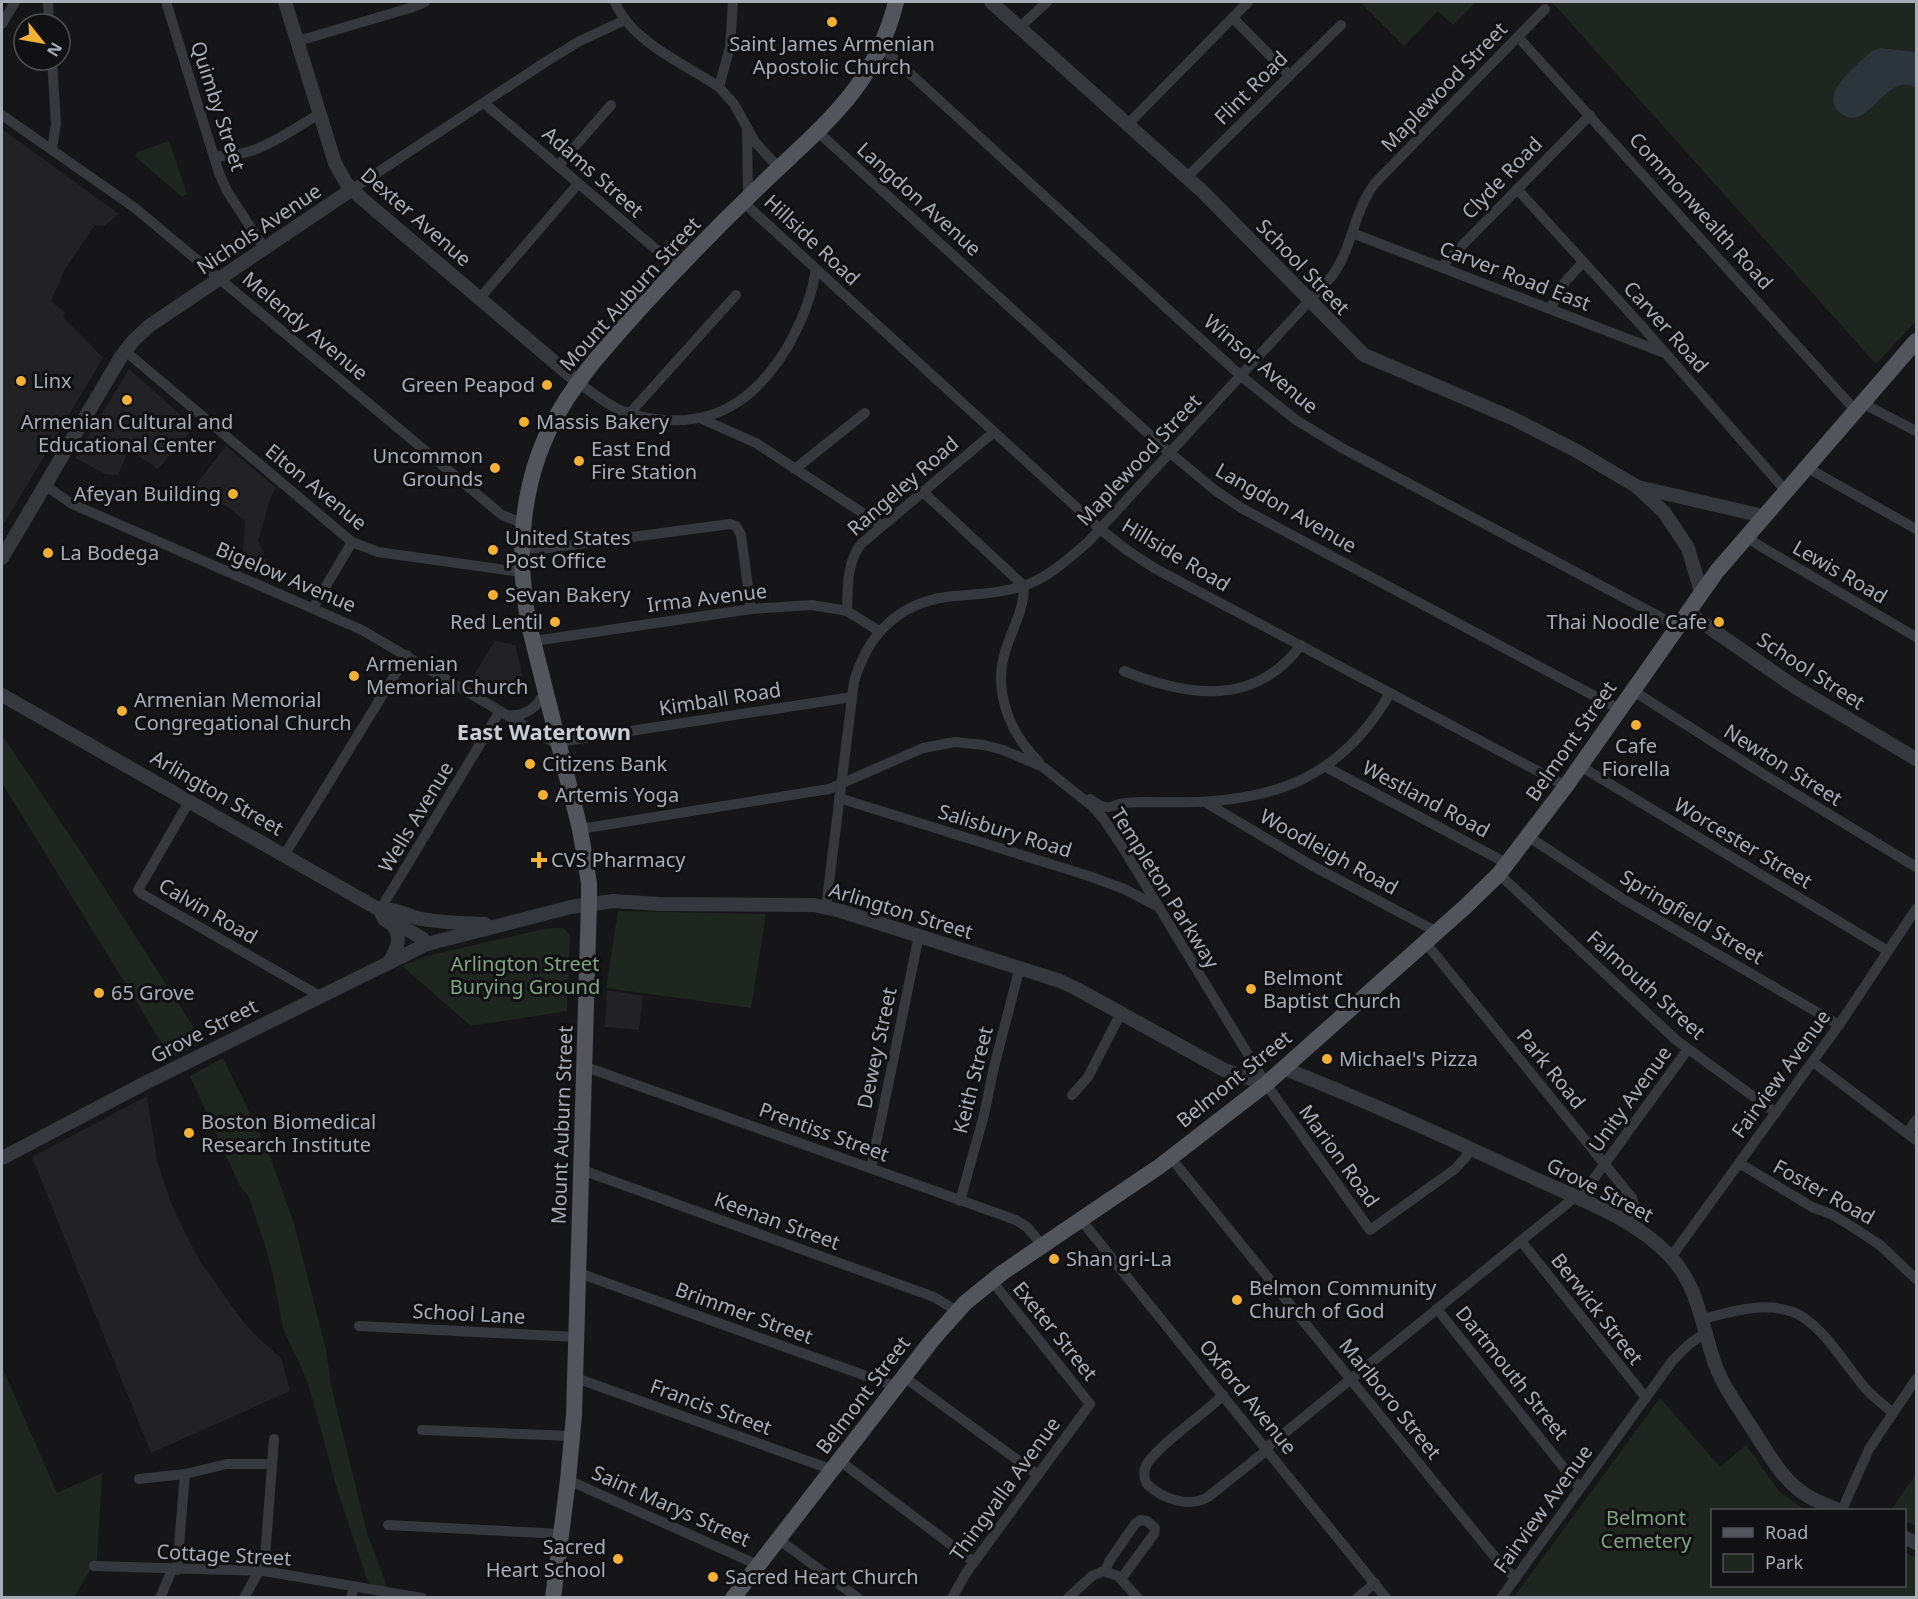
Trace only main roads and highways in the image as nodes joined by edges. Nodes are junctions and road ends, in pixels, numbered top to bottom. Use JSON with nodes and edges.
{"nodes":[{"id":1,"x":896,"y":2,"type":"edge"},
{"id":2,"x":1917,"y":340,"type":"edge"},
{"id":3,"x":552,"y":1598,"type":"edge"},
{"id":4,"x":733,"y":1598,"type":"edge"}],
"edges":[{"from":1,"to":3,"type":"main road","name":"Mount Auburn Street"},
{"from":2,"to":4,"type":"main road","name":"Belmont Street"}]}
